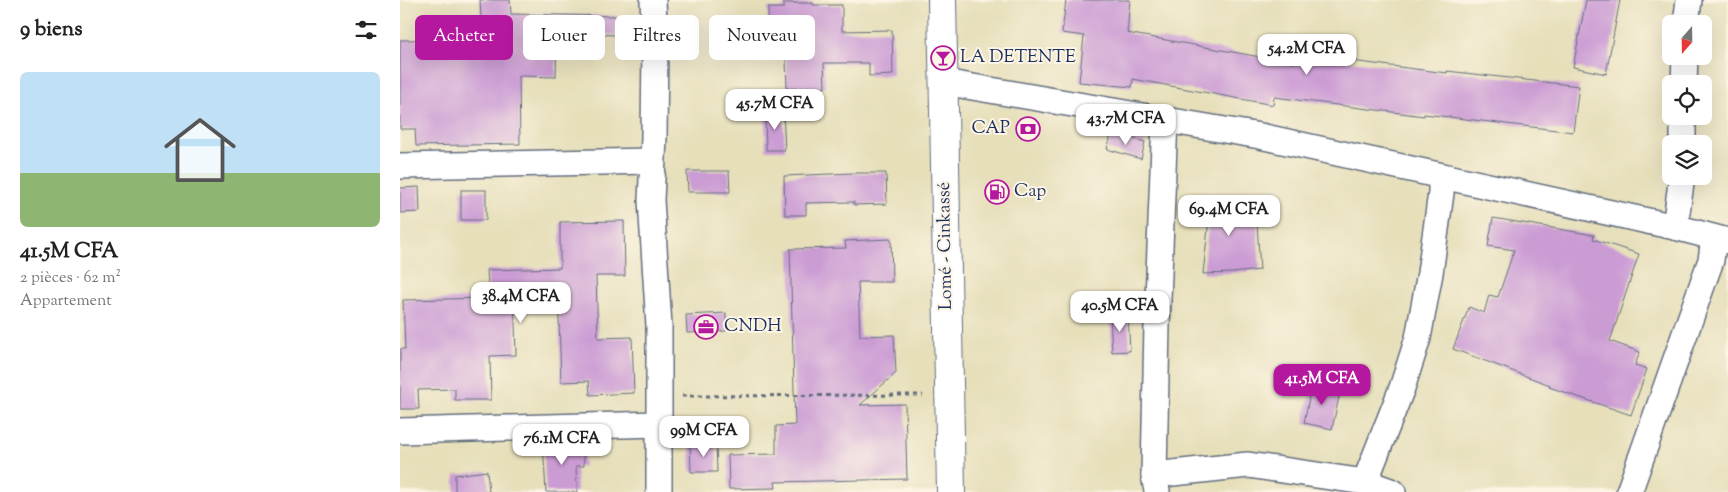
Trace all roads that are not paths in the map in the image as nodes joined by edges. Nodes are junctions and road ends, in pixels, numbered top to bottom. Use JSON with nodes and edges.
{"nodes":[{"id":1,"x":653,"y":0,"type":"edge"},
{"id":2,"x":942,"y":0,"type":"edge"},
{"id":3,"x":1689,"y":0,"type":"edge"},
{"id":4,"x":1687,"y":15,"type":"edge"},
{"id":5,"x":944,"y":82,"type":"junction"},
{"id":6,"x":1165,"y":119,"type":"junction"},
{"id":7,"x":652,"y":161,"type":"junction"},
{"id":8,"x":400,"y":166,"type":"edge"},
{"id":9,"x":1442,"y":177,"type":"junction"},
{"id":10,"x":1681,"y":185,"type":"edge"},
{"id":11,"x":1675,"y":227,"type":"junction"},
{"id":12,"x":1721,"y":240,"type":"edge"},
{"id":13,"x":659,"y":424,"type":"junction"},
{"id":14,"x":400,"y":431,"type":"edge"},
{"id":15,"x":1365,"y":482,"type":"junction"},
{"id":16,"x":1156,"y":484,"type":"edge"},
{"id":17,"x":660,"y":492,"type":"edge"},
{"id":18,"x":951,"y":492,"type":"edge"},
{"id":19,"x":1393,"y":492,"type":"edge"},
{"id":20,"x":1629,"y":492,"type":"edge"}],
"edges":[{"from":1,"to":7,"type":"street"},
{"from":2,"to":5,"type":"highway","name":"Lomé - Cinkassé"},
{"from":3,"to":4,"type":"street"},
{"from":5,"to":6,"type":"street"},
{"from":5,"to":18,"type":"highway","name":"Lomé - Cinkassé"},
{"from":6,"to":9,"type":"street"},
{"from":6,"to":16,"type":"street"},
{"from":7,"to":8,"type":"street"},
{"from":7,"to":13,"type":"street"},
{"from":9,"to":11,"type":"street"},
{"from":9,"to":15,"type":"street"},
{"from":10,"to":11,"type":"street"},
{"from":11,"to":12,"type":"street"},
{"from":12,"to":20,"type":"street"},
{"from":13,"to":14,"type":"street"},
{"from":13,"to":17,"type":"street"},
{"from":15,"to":16,"type":"street"},
{"from":15,"to":19,"type":"street"}]}
